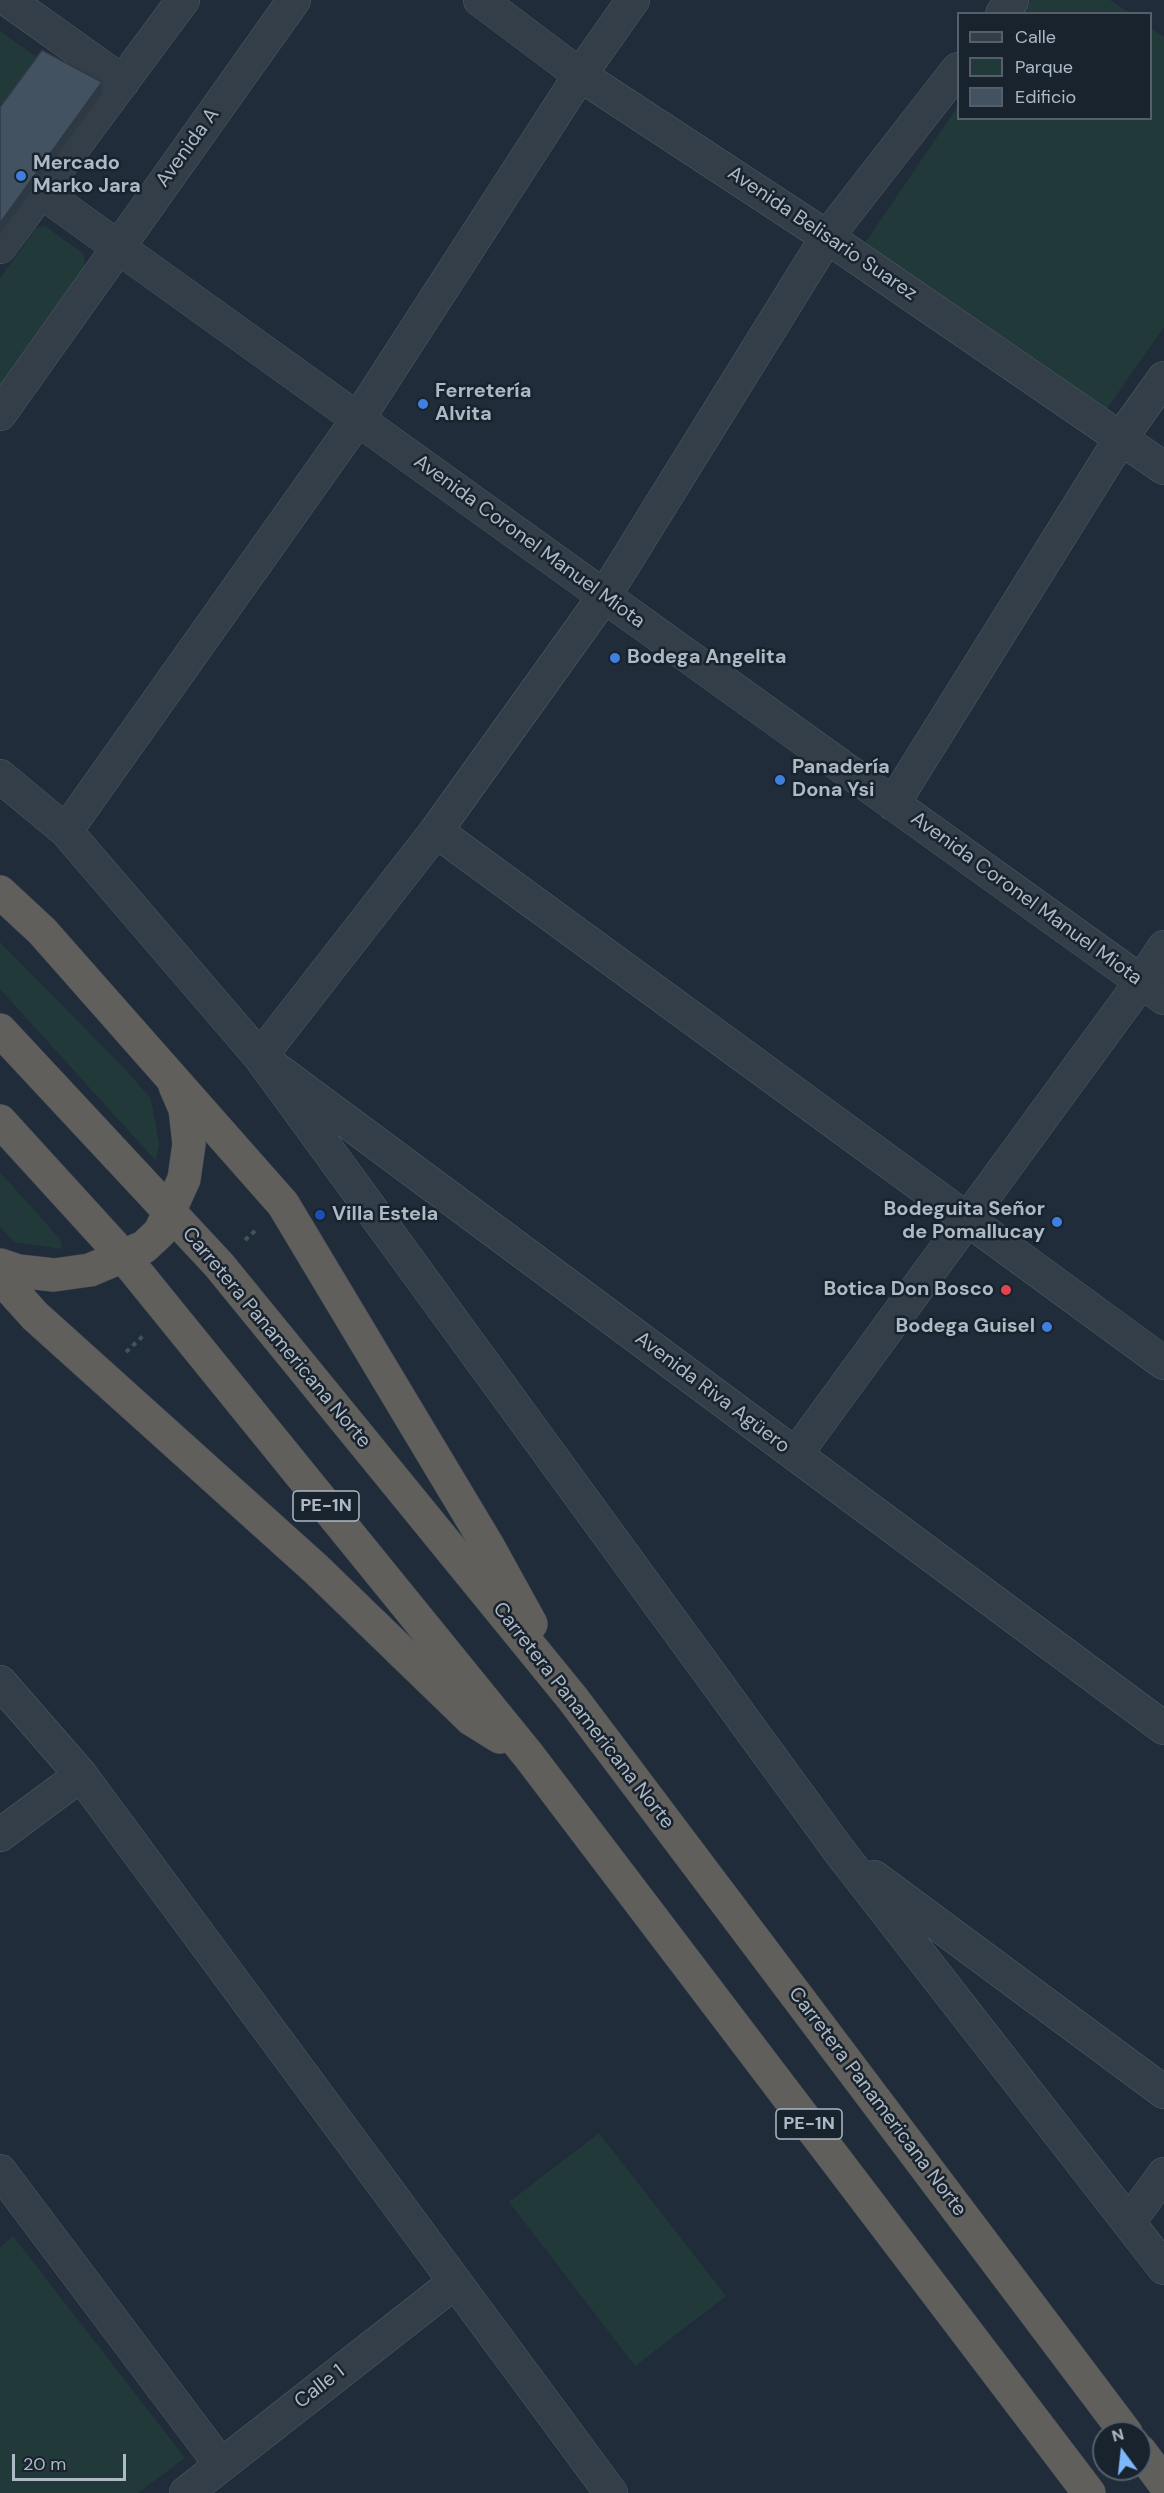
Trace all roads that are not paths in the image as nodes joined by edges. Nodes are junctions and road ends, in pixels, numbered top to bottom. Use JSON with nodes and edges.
{"nodes":[{"id":1,"x":8,"y":0,"type":"edge"},
{"id":2,"x":183,"y":0,"type":"edge"},
{"id":3,"x":294,"y":0,"type":"edge"},
{"id":4,"x":480,"y":0,"type":"edge"},
{"id":5,"x":633,"y":0,"type":"edge"},
{"id":6,"x":957,"y":70,"type":"edge"},
{"id":7,"x":580,"y":75,"type":"junction"},
{"id":8,"x":123,"y":82,"type":"junction"},
{"id":9,"x":40,"y":191,"type":"junction"},
{"id":10,"x":827,"y":237,"type":"junction"},
{"id":11,"x":117,"y":246,"type":"junction"},
{"id":12,"x":0,"y":247,"type":"edge"},
{"id":13,"x":1164,"y":378,"type":"edge"},
{"id":14,"x":0,"y":414,"type":"edge"},
{"id":15,"x":358,"y":420,"type":"junction"},
{"id":16,"x":1121,"y":438,"type":"junction"},
{"id":17,"x":1164,"y":468,"type":"edge"},
{"id":18,"x":605,"y":595,"type":"junction"},
{"id":19,"x":0,"y":776,"type":"edge"},
{"id":20,"x":893,"y":804,"type":"junction"},
{"id":21,"x":66,"y":831,"type":"junction"},
{"id":22,"x":436,"y":831,"type":"junction"},
{"id":23,"x":0,"y":892,"type":"edge"},
{"id":24,"x":1164,"y":947,"type":"edge"},
{"id":25,"x":1153,"y":990,"type":"edge"},
{"id":26,"x":0,"y":1030,"type":"edge"},
{"id":27,"x":260,"y":1057,"type":"junction"},
{"id":28,"x":171,"y":1076,"type":"junction"},
{"id":29,"x":0,"y":1121,"type":"edge"},
{"id":30,"x":170,"y":1212,"type":"junction"},
{"id":31,"x":967,"y":1219,"type":"junction"},
{"id":32,"x":124,"y":1257,"type":"junction"},
{"id":33,"x":0,"y":1265,"type":"edge"},
{"id":34,"x":0,"y":1277,"type":"edge"},
{"id":35,"x":1164,"y":1363,"type":"edge"},
{"id":36,"x":795,"y":1454,"type":"junction"},
{"id":37,"x":0,"y":1682,"type":"edge"},
{"id":38,"x":573,"y":1699,"type":"junction"},
{"id":39,"x":1164,"y":1728,"type":"edge"},
{"id":40,"x":529,"y":1756,"type":"junction"},
{"id":41,"x":81,"y":1775,"type":"junction"},
{"id":42,"x":0,"y":1835,"type":"edge"},
{"id":43,"x":840,"y":1852,"type":"junction"},
{"id":44,"x":1164,"y":2092,"type":"edge"},
{"id":45,"x":0,"y":2171,"type":"edge"},
{"id":46,"x":1164,"y":2174,"type":"edge"},
{"id":47,"x":11,"y":2207,"type":"edge"},
{"id":48,"x":1129,"y":2222,"type":"junction"},
{"id":49,"x":1164,"y":2268,"type":"edge"},
{"id":50,"x":455,"y":2282,"type":"junction"},
{"id":51,"x":1117,"y":2421,"type":"edge"},
{"id":52,"x":221,"y":2465,"type":"junction"},
{"id":53,"x":1152,"y":2467,"type":"edge"},
{"id":54,"x":1164,"y":2483,"type":"edge"},
{"id":55,"x":186,"y":2493,"type":"edge"},
{"id":56,"x":611,"y":2493,"type":"edge"},
{"id":57,"x":1089,"y":2493,"type":"edge"}],
"edges":[{"from":1,"to":8,"type":"street"},
{"from":2,"to":8,"type":"street"},
{"from":3,"to":11,"type":"street","name":"Avenida A"},
{"from":4,"to":7,"type":"street","name":"Avenida Belisario Suarez"},
{"from":5,"to":7,"type":"street"},
{"from":6,"to":10,"type":"street"},
{"from":7,"to":10,"type":"street","name":"Avenida Belisario Suarez"},
{"from":7,"to":15,"type":"street"},
{"from":8,"to":9,"type":"street"},
{"from":9,"to":11,"type":"street","name":"Avenida Coronel Manuel Miota"},
{"from":9,"to":12,"type":"street"},
{"from":10,"to":16,"type":"street","name":"Avenida Belisario Suarez"},
{"from":10,"to":18,"type":"street"},
{"from":11,"to":14,"type":"street","name":"Avenida A"},
{"from":11,"to":15,"type":"street","name":"Avenida Coronel Manuel Miota"},
{"from":13,"to":16,"type":"street"},
{"from":15,"to":18,"type":"street","name":"Avenida Coronel Manuel Miota"},
{"from":15,"to":21,"type":"street"},
{"from":16,"to":17,"type":"street","name":"Avenida Belisario Suarez"},
{"from":16,"to":20,"type":"street"},
{"from":18,"to":20,"type":"street","name":"Avenida Coronel Manuel Miota"},
{"from":18,"to":22,"type":"street"},
{"from":19,"to":21,"type":"street"},
{"from":20,"to":25,"type":"street","name":"Avenida Coronel Manuel Miota"},
{"from":21,"to":27,"type":"street"},
{"from":22,"to":27,"type":"street"},
{"from":22,"to":31,"type":"street"},
{"from":23,"to":28,"type":"highway"},
{"from":24,"to":25,"type":"street"},
{"from":25,"to":31,"type":"street"},
{"from":26,"to":30,"type":"highway","name":"Carretera Panamericana Norte"},
{"from":27,"to":36,"type":"street","name":"Avenida Riva Agüero"},
{"from":27,"to":43,"type":"street"},
{"from":28,"to":30,"type":"highway"},
{"from":28,"to":38,"type":"highway"},
{"from":29,"to":32,"type":"highway","number":"PE-1N"},
{"from":30,"to":32,"type":"highway"},
{"from":30,"to":38,"type":"highway","name":"Carretera Panamericana Norte"},
{"from":31,"to":35,"type":"street"},
{"from":31,"to":36,"type":"street"},
{"from":32,"to":33,"type":"highway"},
{"from":32,"to":40,"type":"highway","number":"PE-1N"},
{"from":34,"to":40,"type":"highway"},
{"from":36,"to":39,"type":"street","name":"Avenida Riva Agüero"},
{"from":37,"to":41,"type":"street"},
{"from":38,"to":51,"type":"highway","name":"Carretera Panamericana Norte"},
{"from":40,"to":57,"type":"highway","number":"PE-1N"},
{"from":41,"to":42,"type":"street"},
{"from":41,"to":50,"type":"street"},
{"from":43,"to":44,"type":"street"},
{"from":43,"to":48,"type":"street"},
{"from":45,"to":47,"type":"street"},
{"from":46,"to":48,"type":"street"},
{"from":47,"to":52,"type":"street"},
{"from":48,"to":49,"type":"street"},
{"from":50,"to":52,"type":"street","name":"Calle 1"},
{"from":50,"to":56,"type":"street"},
{"from":52,"to":55,"type":"street","name":"Calle 1"},
{"from":53,"to":54,"type":"highway"}]}
